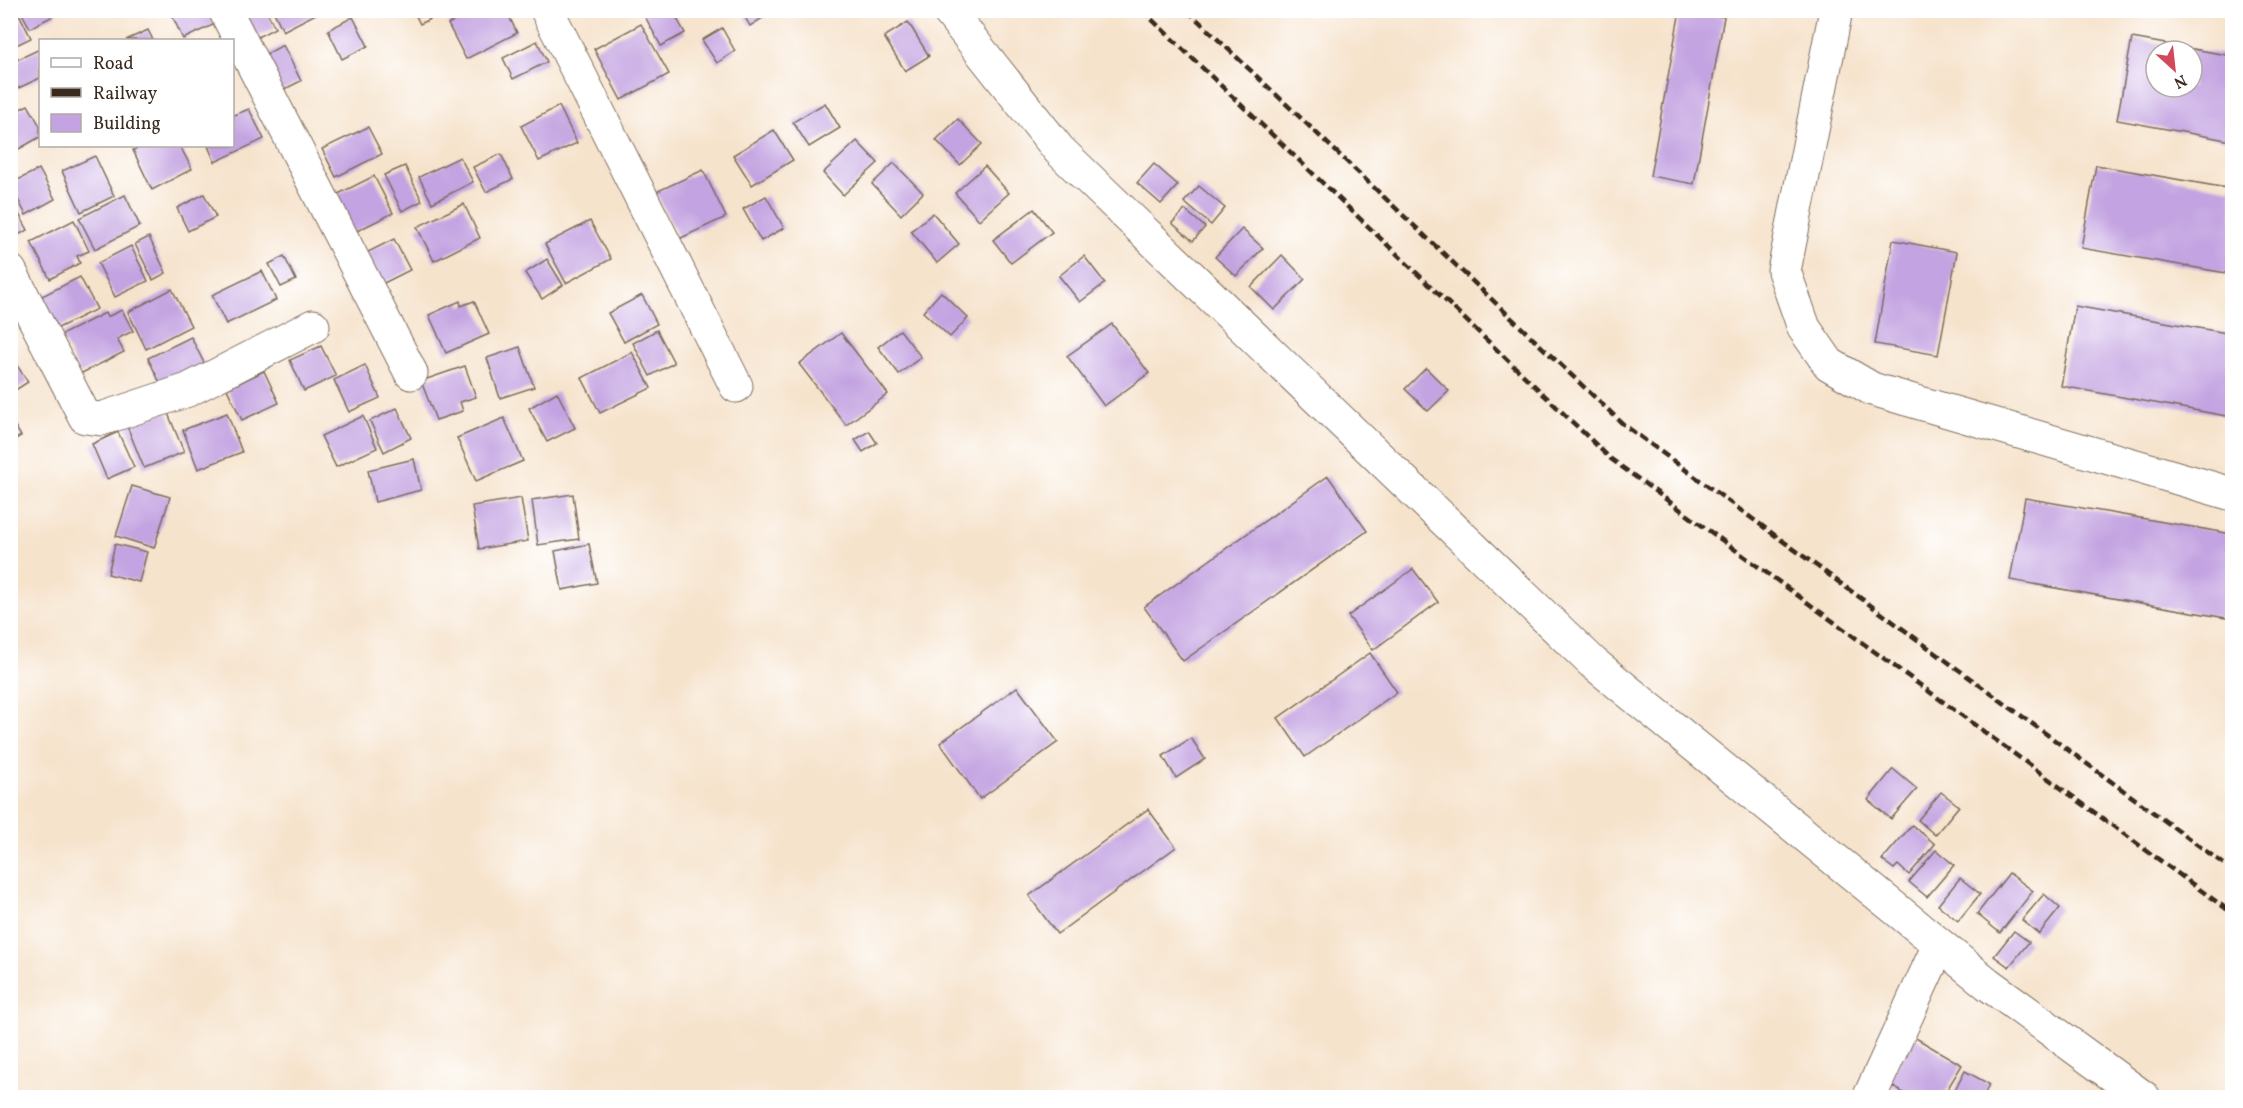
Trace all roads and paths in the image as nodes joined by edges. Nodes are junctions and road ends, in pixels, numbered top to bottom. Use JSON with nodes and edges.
{"nodes":[{"id":1,"x":225,"y":10,"type":"edge"},
{"id":2,"x":546,"y":10,"type":"edge"},
{"id":3,"x":948,"y":10,"type":"edge"},
{"id":4,"x":1836,"y":10,"type":"edge"},
{"id":5,"x":10,"y":272,"type":"edge"},
{"id":6,"x":313,"y":326,"type":"dead end"},
{"id":7,"x":411,"y":373,"type":"dead end"},
{"id":8,"x":736,"y":386,"type":"dead end"},
{"id":9,"x":2232,"y":494,"type":"edge"},
{"id":10,"x":1939,"y":945,"type":"junction"},
{"id":11,"x":1869,"y":1098,"type":"edge"},
{"id":12,"x":2144,"y":1098,"type":"edge"}],
"edges":[{"from":1,"to":7,"type":"street"},
{"from":2,"to":8,"type":"street"},
{"from":3,"to":10,"type":"street"},
{"from":4,"to":9,"type":"street"},
{"from":5,"to":6,"type":"street"},
{"from":10,"to":11,"type":"street"},
{"from":10,"to":12,"type":"street"}]}
